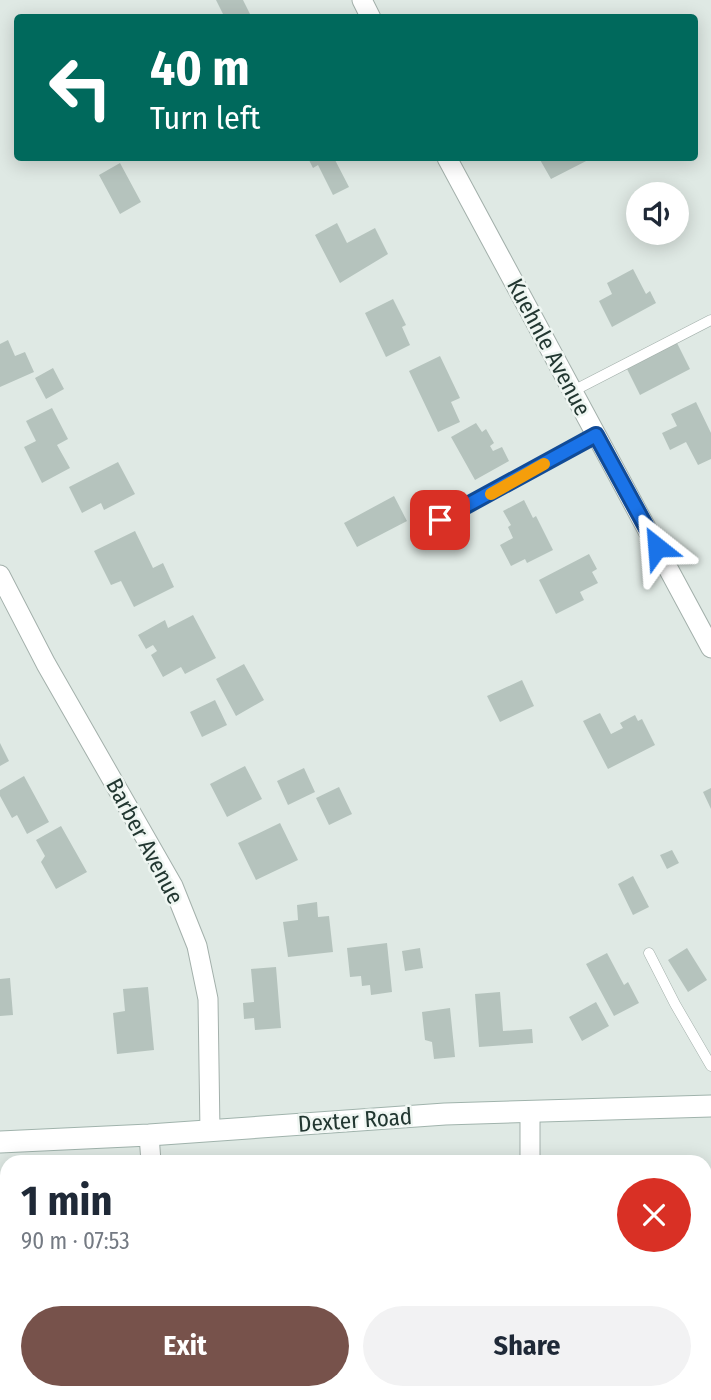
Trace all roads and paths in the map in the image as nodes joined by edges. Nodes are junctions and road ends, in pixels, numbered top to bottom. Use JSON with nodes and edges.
{"nodes":[{"id":1,"x":449,"y":161,"type":"edge"},
{"id":2,"x":711,"y":320,"type":"edge"},
{"id":3,"x":573,"y":391,"type":"junction"},
{"id":4,"x":596,"y":435,"type":"junction"},
{"id":5,"x":419,"y":532,"type":"dead end"},
{"id":6,"x":0,"y":575,"type":"edge"},
{"id":7,"x":711,"y":648,"type":"edge"},
{"id":8,"x":649,"y":953,"type":"dead end"},
{"id":9,"x":711,"y":1066,"type":"edge"},
{"id":10,"x":711,"y":1106,"type":"edge"},
{"id":11,"x":530,"y":1111,"type":"junction"},
{"id":12,"x":211,"y":1131,"type":"junction"},
{"id":13,"x":149,"y":1135,"type":"junction"},
{"id":14,"x":0,"y":1142,"type":"edge"},
{"id":15,"x":150,"y":1155,"type":"edge"},
{"id":16,"x":530,"y":1155,"type":"edge"}],
"edges":[{"from":1,"to":3,"type":"street","name":"Kuehnle Avenue"},
{"from":2,"to":3,"type":"lane"},
{"from":3,"to":4,"type":"street","name":"Kuehnle Avenue"},
{"from":4,"to":5,"type":"lane"},
{"from":4,"to":7,"type":"street","name":"Kuehnle Avenue"},
{"from":6,"to":12,"type":"street","name":"Barber Avenue"},
{"from":8,"to":9,"type":"lane"},
{"from":10,"to":11,"type":"main road","name":"Dexter Road"},
{"from":11,"to":12,"type":"main road","name":"Dexter Road"},
{"from":11,"to":16,"type":"street"},
{"from":12,"to":13,"type":"main road","name":"Dexter Road"},
{"from":13,"to":14,"type":"main road","name":"Dexter Road"},
{"from":13,"to":15,"type":"street"}]}
